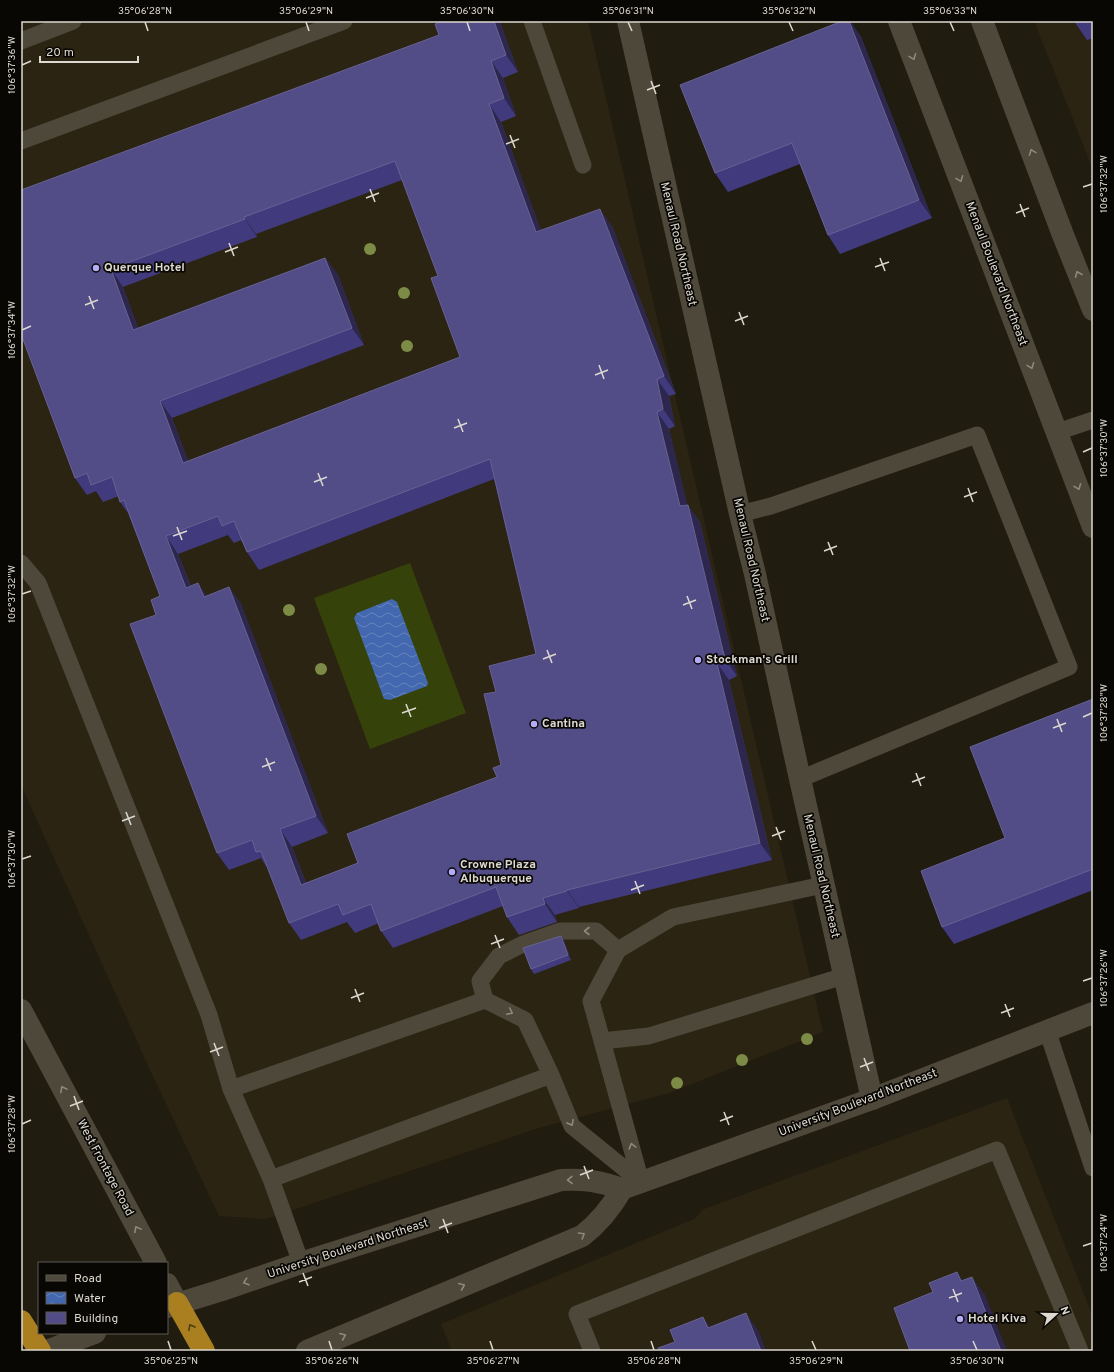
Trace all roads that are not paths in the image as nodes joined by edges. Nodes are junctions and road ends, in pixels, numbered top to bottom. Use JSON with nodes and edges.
{"nodes":[{"id":1,"x":73,"y":21,"type":"edge"},
{"id":2,"x":344,"y":21,"type":"edge"},
{"id":3,"x":532,"y":21,"type":"edge"},
{"id":4,"x":628,"y":21,"type":"edge"},
{"id":5,"x":899,"y":21,"type":"edge"},
{"id":6,"x":982,"y":21,"type":"edge"},
{"id":7,"x":21,"y":41,"type":"edge"},
{"id":8,"x":21,"y":141,"type":"edge"},
{"id":9,"x":583,"y":165,"type":"dead end"},
{"id":10,"x":1093,"y":310,"type":"edge"},
{"id":11,"x":1093,"y":420,"type":"edge"},
{"id":12,"x":1057,"y":432,"type":"junction"},
{"id":13,"x":740,"y":514,"type":"junction"},
{"id":14,"x":1093,"y":527,"type":"edge"},
{"id":15,"x":21,"y":563,"type":"edge"},
{"id":16,"x":800,"y":779,"type":"junction"},
{"id":17,"x":823,"y":885,"type":"junction"},
{"id":18,"x":618,"y":950,"type":"junction"},
{"id":19,"x":844,"y":976,"type":"junction"},
{"id":20,"x":485,"y":1000,"type":"junction"},
{"id":21,"x":21,"y":1010,"type":"edge"},
{"id":22,"x":1093,"y":1013,"type":"edge"},
{"id":23,"x":1047,"y":1030,"type":"junction"},
{"id":24,"x":602,"y":1041,"type":"junction"},
{"id":25,"x":551,"y":1075,"type":"junction"},
{"id":26,"x":231,"y":1089,"type":"junction"},
{"id":27,"x":872,"y":1099,"type":"junction"},
{"id":28,"x":1093,"y":1168,"type":"edge"},
{"id":29,"x":271,"y":1179,"type":"junction"},
{"id":30,"x":632,"y":1186,"type":"junction"},
{"id":31,"x":155,"y":1262,"type":"edge"},
{"id":32,"x":301,"y":1263,"type":"junction"},
{"id":33,"x":170,"y":1298,"type":"edge"},
{"id":34,"x":21,"y":1321,"type":"edge"},
{"id":35,"x":92,"y":1334,"type":"edge"},
{"id":36,"x":40,"y":1351,"type":"edge"},
{"id":37,"x":46,"y":1351,"type":"edge"},
{"id":38,"x":204,"y":1351,"type":"edge"},
{"id":39,"x":307,"y":1351,"type":"edge"},
{"id":40,"x":592,"y":1351,"type":"edge"},
{"id":41,"x":1080,"y":1351,"type":"edge"}],
"edges":[{"from":1,"to":7,"type":"lane"},
{"from":2,"to":8,"type":"lane"},
{"from":3,"to":9,"type":"lane"},
{"from":4,"to":13,"type":"main road","name":"Menaul Road Northeast"},
{"from":5,"to":12,"type":"main road","name":"Menaul Boulevard Northeast","one_way":true},
{"from":10,"to":6,"type":"main road","one_way":true},
{"from":11,"to":12,"type":"lane"},
{"from":12,"to":14,"type":"main road","name":"Menaul Boulevard Northeast","one_way":true},
{"from":13,"to":16,"type":"main road","name":"Menaul Road Northeast"},
{"from":13,"to":16,"type":"lane"},
{"from":15,"to":26,"type":"lane"},
{"from":16,"to":17,"type":"main road","name":"Menaul Road Northeast"},
{"from":17,"to":18,"type":"lane"},
{"from":17,"to":19,"type":"main road","name":"Menaul Road Northeast"},
{"from":18,"to":20,"type":"lane","one_way":true},
{"from":18,"to":24,"type":"lane"},
{"from":19,"to":24,"type":"lane"},
{"from":19,"to":27,"type":"main road","name":"Menaul Road Northeast"},
{"from":20,"to":25,"type":"lane","one_way":true},
{"from":20,"to":26,"type":"lane"},
{"from":31,"to":21,"type":"main road","name":"West Frontage Road","one_way":true},
{"from":22,"to":23,"type":"main road","name":"University Boulevard Northeast"},
{"from":23,"to":27,"type":"main road","name":"University Boulevard Northeast"},
{"from":23,"to":28,"type":"lane"},
{"from":30,"to":24,"type":"lane","one_way":true},
{"from":25,"to":29,"type":"lane"},
{"from":25,"to":30,"type":"lane","one_way":true},
{"from":26,"to":29,"type":"lane"},
{"from":27,"to":30,"type":"main road","name":"University Boulevard Northeast"},
{"from":29,"to":32,"type":"lane"},
{"from":30,"to":32,"type":"main road","name":"University Boulevard Northeast","one_way":true},
{"from":39,"to":30,"type":"main road","one_way":true},
{"from":32,"to":33,"type":"main road","name":"University Boulevard Northeast","one_way":true},
{"from":38,"to":33,"type":"highway","one_way":true},
{"from":34,"to":36,"type":"highway"},
{"from":35,"to":37,"type":"main road"},
{"from":40,"to":41,"type":"lane"}]}
